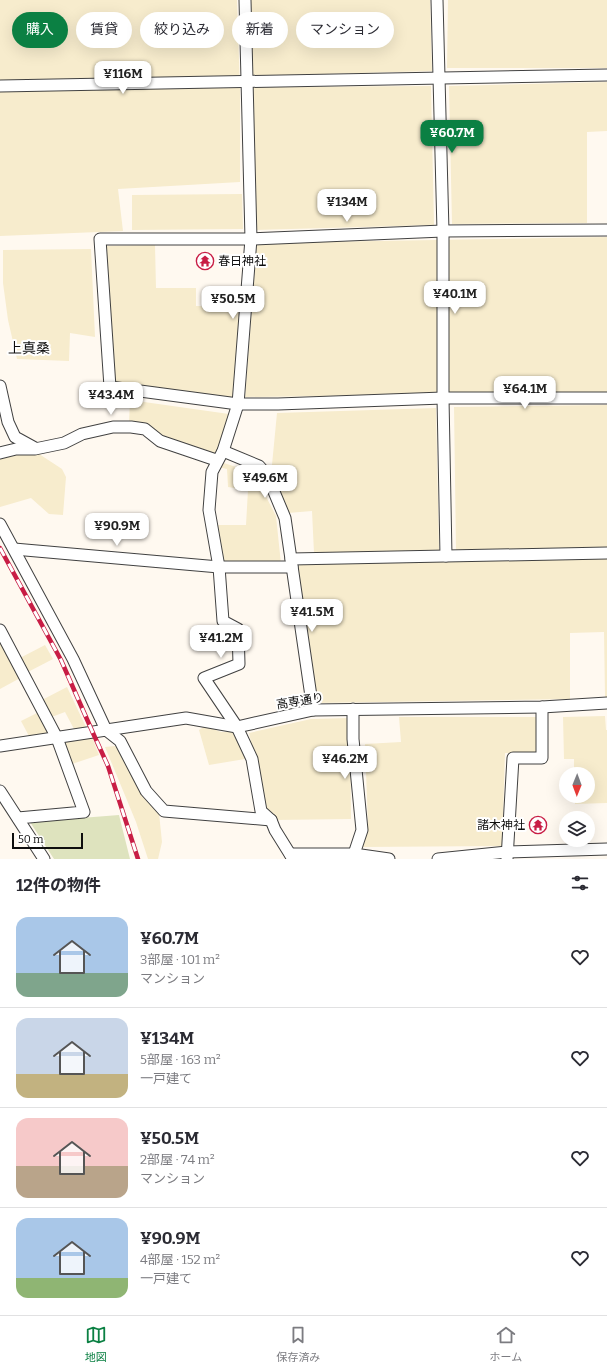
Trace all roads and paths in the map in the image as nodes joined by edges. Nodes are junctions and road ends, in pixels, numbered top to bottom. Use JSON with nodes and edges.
{"nodes":[{"id":1,"x":245,"y":0,"type":"edge"},
{"id":2,"x":437,"y":0,"type":"edge"},
{"id":3,"x":607,"y":75,"type":"edge"},
{"id":4,"x":438,"y":78,"type":"junction"},
{"id":5,"x":246,"y":82,"type":"junction"},
{"id":6,"x":0,"y":86,"type":"edge"},
{"id":7,"x":607,"y":230,"type":"edge"},
{"id":8,"x":443,"y":231,"type":"junction"},
{"id":9,"x":251,"y":238,"type":"junction"},
{"id":10,"x":0,"y":386,"type":"edge"},
{"id":11,"x":443,"y":398,"type":"junction"},
{"id":12,"x":607,"y":398,"type":"edge"},
{"id":13,"x":238,"y":404,"type":"junction"},
{"id":14,"x":35,"y":449,"type":"junction"},
{"id":15,"x":223,"y":451,"type":"junction"},
{"id":16,"x":0,"y":453,"type":"edge"},
{"id":17,"x":216,"y":460,"type":"junction"},
{"id":18,"x":0,"y":524,"type":"edge"},
{"id":19,"x":14,"y":550,"type":"junction"},
{"id":20,"x":607,"y":553,"type":"edge"},
{"id":21,"x":446,"y":556,"type":"junction"},
{"id":22,"x":291,"y":563,"type":"junction"},
{"id":23,"x":219,"y":567,"type":"junction"},
{"id":24,"x":0,"y":630,"type":"edge"},
{"id":25,"x":607,"y":703,"type":"edge"},
{"id":26,"x":542,"y":707,"type":"junction"},
{"id":27,"x":353,"y":709,"type":"junction"},
{"id":28,"x":313,"y":710,"type":"junction"},
{"id":29,"x":237,"y":727,"type":"junction"},
{"id":30,"x":106,"y":730,"type":"junction"},
{"id":31,"x":57,"y":738,"type":"junction"},
{"id":32,"x":0,"y":746,"type":"edge"},
{"id":33,"x":0,"y":791,"type":"edge"},
{"id":34,"x":18,"y":818,"type":"junction"},
{"id":35,"x":271,"y":820,"type":"junction"},
{"id":36,"x":607,"y":849,"type":"edge"},
{"id":37,"x":354,"y":854,"type":"junction"},
{"id":38,"x":507,"y":855,"type":"edge"},
{"id":39,"x":292,"y":856,"type":"edge"},
{"id":40,"x":44,"y":859,"type":"edge"},
{"id":41,"x":389,"y":859,"type":"edge"},
{"id":42,"x":438,"y":859,"type":"edge"}],
"edges":[{"from":1,"to":5,"type":"street"},
{"from":2,"to":4,"type":"street"},
{"from":3,"to":4,"type":"street"},
{"from":4,"to":5,"type":"street"},
{"from":4,"to":8,"type":"street"},
{"from":5,"to":6,"type":"street"},
{"from":5,"to":9,"type":"street"},
{"from":7,"to":8,"type":"street"},
{"from":8,"to":9,"type":"street"},
{"from":8,"to":11,"type":"street"},
{"from":9,"to":13,"type":"street"},
{"from":9,"to":13,"type":"street"},
{"from":10,"to":14,"type":"street"},
{"from":11,"to":12,"type":"street"},
{"from":11,"to":13,"type":"street"},
{"from":11,"to":21,"type":"street"},
{"from":13,"to":15,"type":"street"},
{"from":14,"to":16,"type":"street"},
{"from":14,"to":17,"type":"street"},
{"from":15,"to":17,"type":"street"},
{"from":15,"to":22,"type":"street"},
{"from":17,"to":23,"type":"street"},
{"from":18,"to":19,"type":"street"},
{"from":19,"to":23,"type":"street"},
{"from":19,"to":30,"type":"street"},
{"from":20,"to":21,"type":"street"},
{"from":21,"to":22,"type":"street"},
{"from":22,"to":23,"type":"street"},
{"from":22,"to":28,"type":"street"},
{"from":23,"to":29,"type":"street"},
{"from":24,"to":31,"type":"street"},
{"from":25,"to":26,"type":"street","name":"高専通り"},
{"from":26,"to":27,"type":"street","name":"高専通り"},
{"from":26,"to":38,"type":"street"},
{"from":27,"to":28,"type":"street","name":"高専通り"},
{"from":27,"to":37,"type":"street"},
{"from":28,"to":29,"type":"street","name":"高専通り"},
{"from":29,"to":30,"type":"street","name":"高専通り"},
{"from":29,"to":35,"type":"street"},
{"from":30,"to":31,"type":"street","name":"高専通り"},
{"from":30,"to":35,"type":"street"},
{"from":31,"to":32,"type":"street","name":"高専通り"},
{"from":31,"to":34,"type":"street"},
{"from":33,"to":34,"type":"street"},
{"from":34,"to":40,"type":"street"},
{"from":35,"to":39,"type":"street"},
{"from":36,"to":38,"type":"street"},
{"from":37,"to":39,"type":"street"},
{"from":37,"to":41,"type":"street"},
{"from":38,"to":42,"type":"street"}]}
